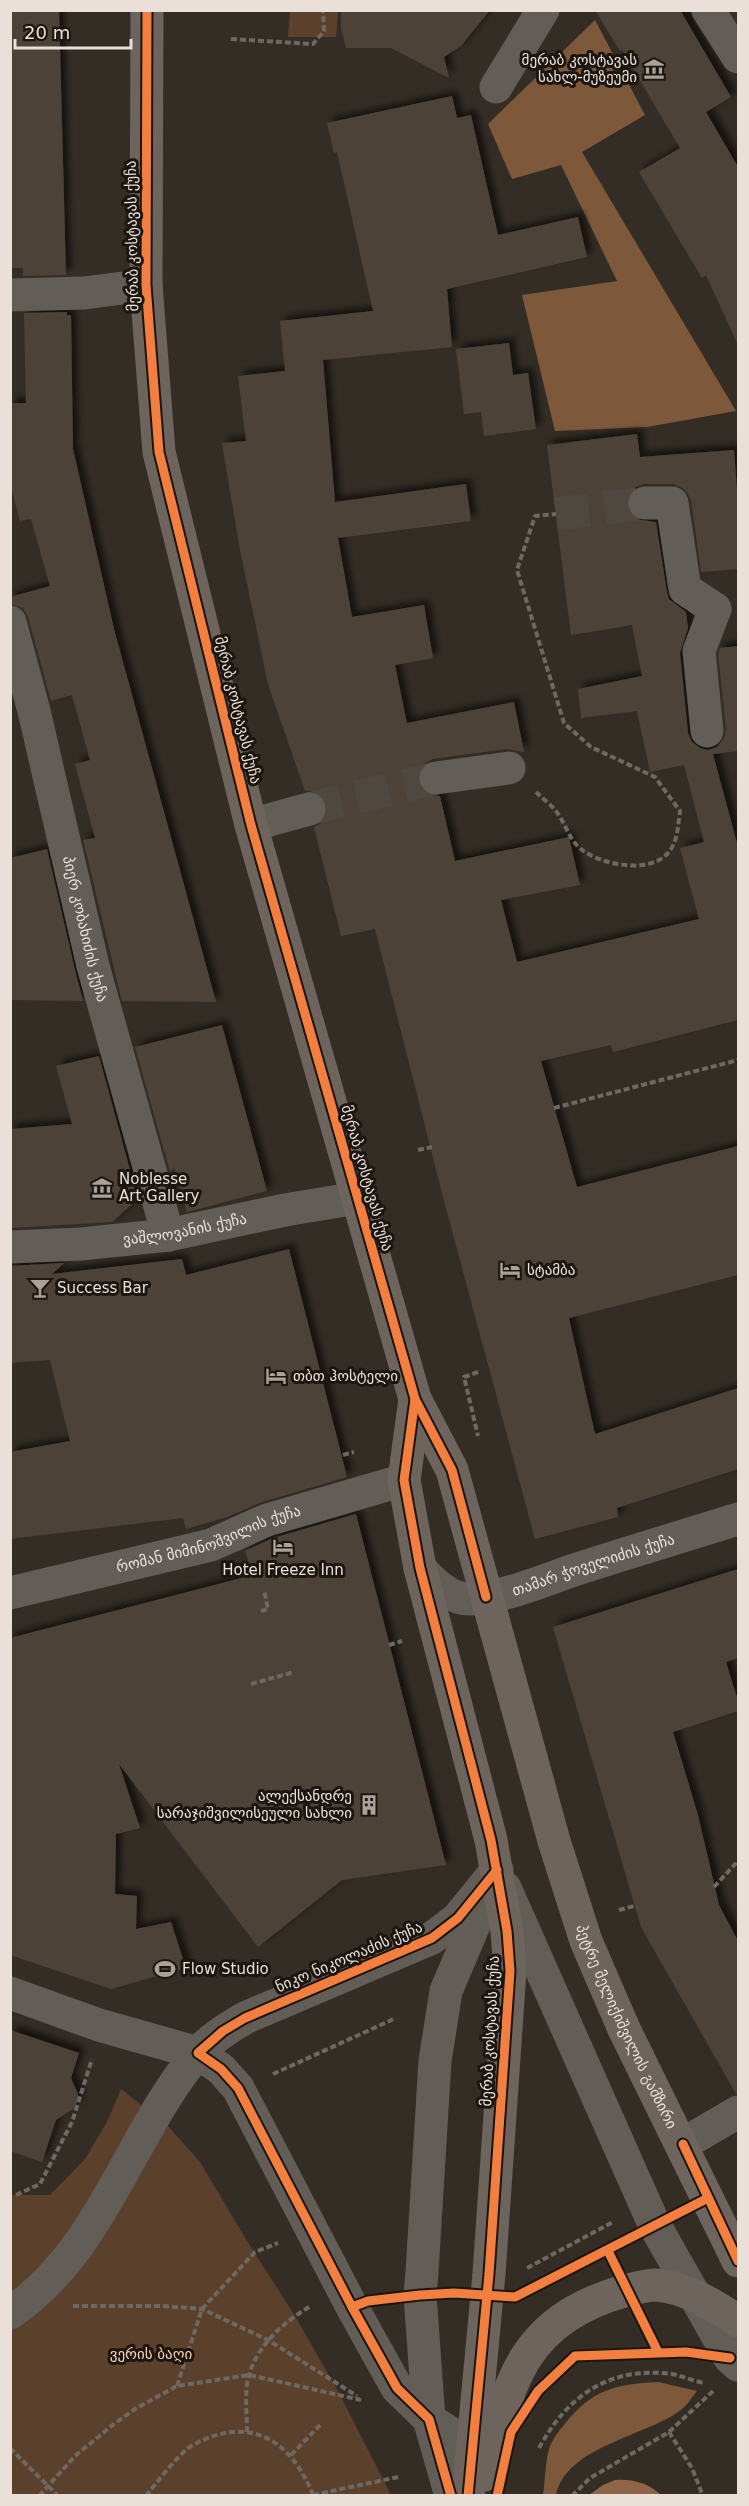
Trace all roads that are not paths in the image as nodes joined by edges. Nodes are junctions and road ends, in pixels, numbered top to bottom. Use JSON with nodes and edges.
{"nodes":[{"id":1,"x":147,"y":10,"type":"edge"},
{"id":2,"x":543,"y":10,"type":"edge"},
{"id":3,"x":708,"y":10,"type":"edge"},
{"id":4,"x":738,"y":57,"type":"edge"},
{"id":5,"x":496,"y":87,"type":"dead end"},
{"id":6,"x":146,"y":285,"type":"junction"},
{"id":7,"x":10,"y":295,"type":"edge"},
{"id":8,"x":645,"y":502,"type":"tunnel mouth"},
{"id":9,"x":727,"y":609,"type":"edge"},
{"id":10,"x":10,"y":622,"type":"edge"},
{"id":11,"x":707,"y":731,"type":"dead end"},
{"id":12,"x":509,"y":768,"type":"road end"},
{"id":13,"x":436,"y":778,"type":"tunnel mouth"},
{"id":14,"x":309,"y":809,"type":"tunnel mouth"},
{"id":15,"x":250,"y":825,"type":"junction"},
{"id":16,"x":357,"y":1198,"type":"junction"},
{"id":17,"x":168,"y":1235,"type":"junction"},
{"id":18,"x":10,"y":1247,"type":"edge"},
{"id":19,"x":416,"y":1399,"type":"junction"},
{"id":20,"x":404,"y":1479,"type":"junction"},
{"id":21,"x":738,"y":1519,"type":"edge"},
{"id":22,"x":420,"y":1568,"type":"junction"},
{"id":23,"x":10,"y":1593,"type":"edge"},
{"id":24,"x":486,"y":1597,"type":"junction"},
{"id":25,"x":497,"y":1870,"type":"junction"},
{"id":26,"x":568,"y":1888,"type":"joint"},
{"id":27,"x":10,"y":1993,"type":"edge"},
{"id":28,"x":198,"y":2053,"type":"junction"},
{"id":29,"x":738,"y":2112,"type":"edge"},
{"id":30,"x":683,"y":2144,"type":"junction"},
{"id":31,"x":738,"y":2261,"type":"edge"},
{"id":32,"x":694,"y":2297,"type":"junction"},
{"id":33,"x":17,"y":2309,"type":"edge"},
{"id":34,"x":738,"y":2321,"type":"edge"},
{"id":35,"x":738,"y":2365,"type":"edge"},
{"id":36,"x":429,"y":2419,"type":"junction"},
{"id":37,"x":472,"y":2448,"type":"junction"},
{"id":38,"x":451,"y":2496,"type":"edge"},
{"id":39,"x":468,"y":2496,"type":"edge"},
{"id":40,"x":478,"y":2496,"type":"edge"}],
"edges":[{"from":1,"to":6,"type":"main road","name":"მერაბ კოსტავას ქუჩა"},
{"from":2,"to":5,"type":"street"},
{"from":3,"to":4,"type":"street"},
{"from":6,"to":7,"type":"street"},
{"from":6,"to":15,"type":"main road","name":"მერაბ კოსტავას ქუჩა"},
{"from":8,"to":9,"type":"street"},
{"from":9,"to":11,"type":"street"},
{"from":10,"to":17,"type":"street","name":"პიერ კობახიძის ქუჩა"},
{"from":12,"to":13,"type":"street"},
{"from":14,"to":15,"type":"street"},
{"from":15,"to":16,"type":"main road","name":"მერაბ კოსტავას ქუჩა"},
{"from":16,"to":17,"type":"street","name":"ვაშლოვანის ქუჩა"},
{"from":16,"to":19,"type":"main road","name":"მერაბ კოსტავას ქუჩა"},
{"from":17,"to":18,"type":"street","name":"ვაშლოვანის ქუჩა"},
{"from":19,"to":20,"type":"main road","name":"მერაბ კოსტავას ქუჩა"},
{"from":19,"to":24,"type":"main road","name":"მერაბ კოსტავას ქუჩა"},
{"from":20,"to":22,"type":"main road","name":"მერაბ კოსტავას ქუჩა"},
{"from":20,"to":23,"type":"street","name":"რომან მიმინოშვილის ქუჩა"},
{"from":21,"to":24,"type":"street","name":"თამარ ჭოველიძის ქუჩა"},
{"from":22,"to":24,"type":"street","name":"თამარ ჭოველიძის ქუჩა"},
{"from":22,"to":25,"type":"main road","name":"მერაბ კოსტავას ქუჩა"},
{"from":24,"to":26,"type":"main road","name":"მერაბ კოსტავას ქუჩა"},
{"from":25,"to":28,"type":"street","name":"ნიკო ნიკოლაძის ქუჩა"},
{"from":25,"to":32,"type":"street"},
{"from":25,"to":36,"type":"street","name":"მერაბ კოსტავას ქუჩა"},
{"from":25,"to":37,"type":"main road","name":"მერაბ კოსტავას ქუჩა"},
{"from":26,"to":30,"type":"main road","name":"პეტრე მელიქიშვილის გამზირი"},
{"from":27,"to":28,"type":"street"},
{"from":28,"to":33,"type":"street","name":"ნიკო ნიკოლაძის ქუჩა"},
{"from":28,"to":36,"type":"street"},
{"from":29,"to":30,"type":"street"},
{"from":30,"to":31,"type":"main road","name":"პეტრე მელიქიშვილის გამზირი"},
{"from":32,"to":34,"type":"main road"},
{"from":32,"to":35,"type":"street"},
{"from":32,"to":40,"type":"main road"},
{"from":36,"to":37,"type":"street"},
{"from":36,"to":38,"type":"street","name":"მერაბ კოსტავას ქუჩა"},
{"from":37,"to":39,"type":"main road","name":"მერაბ კოსტავას ქუჩა"}]}
